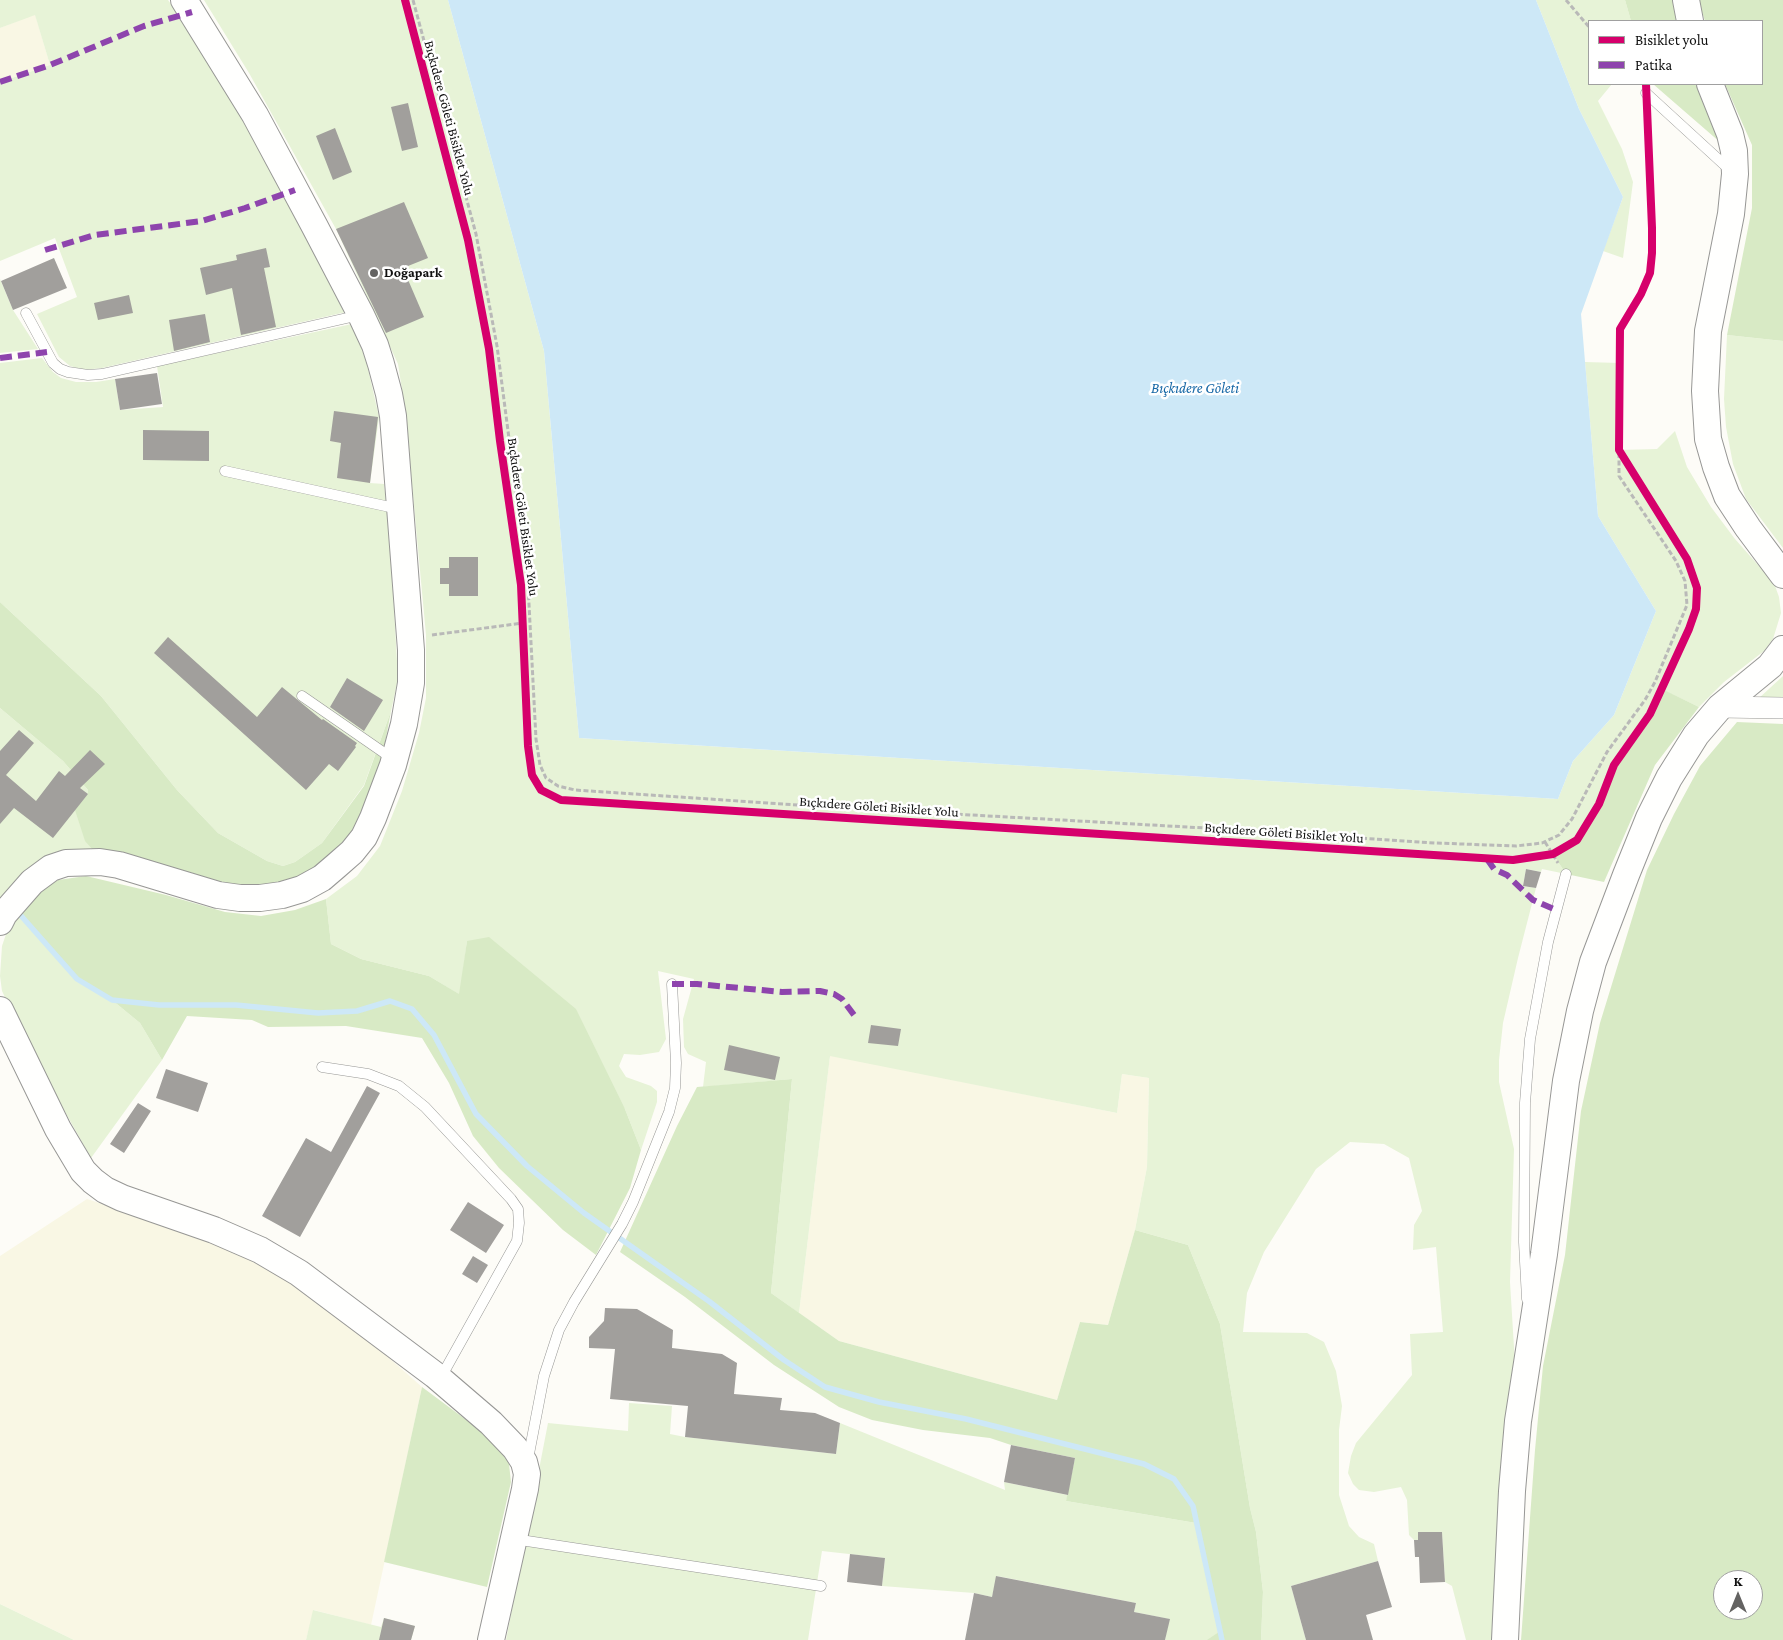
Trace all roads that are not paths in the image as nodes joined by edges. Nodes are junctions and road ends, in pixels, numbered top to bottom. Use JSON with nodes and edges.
{"nodes":[{"id":1,"x":184,"y":0,"type":"edge"},
{"id":2,"x":1686,"y":0,"type":"edge"},
{"id":3,"x":1690,"y":20,"type":"edge"},
{"id":4,"x":1710,"y":85,"type":"edge"},
{"id":5,"x":1646,"y":93,"type":"dead end"},
{"id":6,"x":1735,"y":174,"type":"junction"},
{"id":7,"x":26,"y":313,"type":"dead end"},
{"id":8,"x":361,"y":315,"type":"junction"},
{"id":9,"x":225,"y":471,"type":"dead end"},
{"id":10,"x":400,"y":509,"type":"junction"},
{"id":11,"x":1783,"y":575,"type":"edge"},
{"id":12,"x":1783,"y":650,"type":"edge"},
{"id":13,"x":302,"y":696,"type":"dead end"},
{"id":14,"x":1720,"y":707,"type":"junction"},
{"id":15,"x":1783,"y":708,"type":"edge"},
{"id":16,"x":395,"y":760,"type":"junction"},
{"id":17,"x":1566,"y":874,"type":"road end"},
{"id":18,"x":2,"y":918,"type":"edge"},
{"id":19,"x":672,"y":984,"type":"dead end"},
{"id":20,"x":0,"y":1010,"type":"edge"},
{"id":21,"x":322,"y":1067,"type":"dead end"},
{"id":22,"x":1530,"y":1343,"type":"junction"},
{"id":23,"x":440,"y":1379,"type":"junction"},
{"id":24,"x":526,"y":1470,"type":"junction"},
{"id":25,"x":514,"y":1539,"type":"junction"},
{"id":26,"x":821,"y":1586,"type":"dead end"},
{"id":27,"x":491,"y":1640,"type":"edge"},
{"id":28,"x":1505,"y":1640,"type":"edge"}],
"edges":[{"from":1,"to":8,"type":"street"},
{"from":2,"to":3,"type":"street"},
{"from":4,"to":6,"type":"street"},
{"from":5,"to":6,"type":"lane"},
{"from":6,"to":11,"type":"street"},
{"from":7,"to":8,"type":"lane"},
{"from":8,"to":10,"type":"street"},
{"from":9,"to":10,"type":"lane"},
{"from":10,"to":16,"type":"street"},
{"from":12,"to":14,"type":"street"},
{"from":13,"to":16,"type":"lane"},
{"from":14,"to":15,"type":"street"},
{"from":14,"to":22,"type":"street"},
{"from":16,"to":18,"type":"street"},
{"from":17,"to":22,"type":"lane"},
{"from":19,"to":24,"type":"lane"},
{"from":20,"to":23,"type":"street"},
{"from":21,"to":23,"type":"lane"},
{"from":22,"to":28,"type":"street"},
{"from":23,"to":24,"type":"street"},
{"from":24,"to":25,"type":"street"},
{"from":25,"to":26,"type":"lane"},
{"from":25,"to":27,"type":"street"}]}
